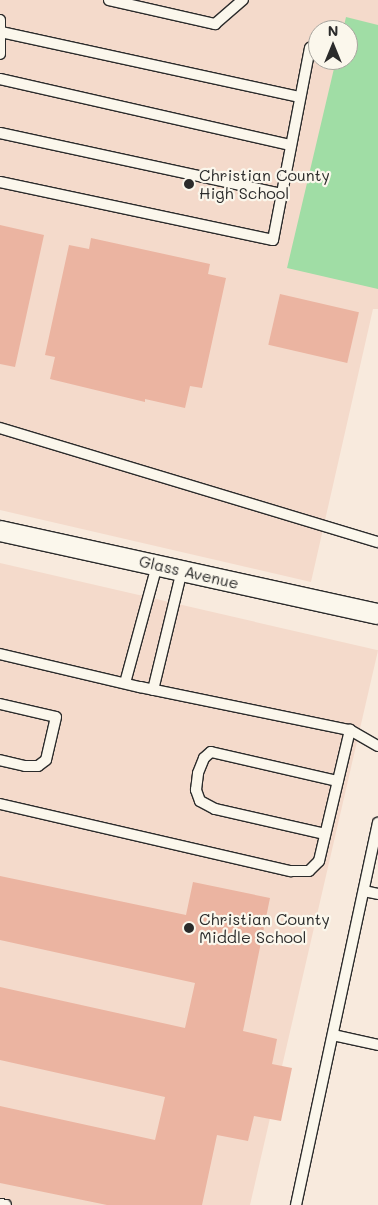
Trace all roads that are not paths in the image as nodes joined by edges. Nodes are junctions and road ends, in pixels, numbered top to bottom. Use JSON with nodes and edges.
{"nodes":[{"id":1,"x":110,"y":0,"type":"edge"},
{"id":2,"x":243,"y":0,"type":"edge"},
{"id":3,"x":0,"y":20,"type":"edge"},
{"id":4,"x":1,"y":32,"type":"edge"},
{"id":5,"x":0,"y":54,"type":"edge"},
{"id":6,"x":308,"y":58,"type":"edge"},
{"id":7,"x":0,"y":79,"type":"edge"},
{"id":8,"x":300,"y":97,"type":"junction"},
{"id":9,"x":0,"y":133,"type":"edge"},
{"id":10,"x":291,"y":145,"type":"junction"},
{"id":11,"x":0,"y":182,"type":"edge"},
{"id":12,"x":282,"y":194,"type":"junction"},
{"id":13,"x":0,"y":428,"type":"edge"},
{"id":14,"x":0,"y":531,"type":"edge"},
{"id":15,"x":378,"y":542,"type":"edge"},
{"id":16,"x":157,"y":565,"type":"junction"},
{"id":17,"x":182,"y":570,"type":"junction"},
{"id":18,"x":378,"y":614,"type":"edge"},
{"id":19,"x":0,"y":654,"type":"edge"},
{"id":20,"x":125,"y":683,"type":"junction"},
{"id":21,"x":153,"y":690,"type":"junction"},
{"id":22,"x":0,"y":704,"type":"edge"},
{"id":23,"x":350,"y":730,"type":"junction"},
{"id":24,"x":378,"y":746,"type":"edge"},
{"id":25,"x":0,"y":760,"type":"edge"},
{"id":26,"x":338,"y":781,"type":"junction"},
{"id":27,"x":0,"y":804,"type":"edge"},
{"id":28,"x":378,"y":823,"type":"edge"},
{"id":29,"x":325,"y":834,"type":"junction"},
{"id":30,"x":364,"y":891,"type":"junction"},
{"id":31,"x":378,"y":894,"type":"edge"},
{"id":32,"x":333,"y":1035,"type":"junction"},
{"id":33,"x":378,"y":1045,"type":"edge"},
{"id":34,"x":0,"y":1204,"type":"edge"},
{"id":35,"x":6,"y":1205,"type":"edge"},
{"id":36,"x":296,"y":1205,"type":"edge"}],
"edges":[{"from":1,"to":2,"type":"lane"},
{"from":3,"to":4,"type":"lane"},
{"from":4,"to":5,"type":"lane"},
{"from":4,"to":8,"type":"lane"},
{"from":6,"to":8,"type":"lane"},
{"from":7,"to":10,"type":"lane"},
{"from":8,"to":10,"type":"lane"},
{"from":9,"to":12,"type":"lane"},
{"from":10,"to":12,"type":"lane"},
{"from":11,"to":12,"type":"lane"},
{"from":13,"to":15,"type":"lane"},
{"from":14,"to":16,"type":"street","name":"Glass Avenue"},
{"from":16,"to":17,"type":"street","name":"Glass Avenue"},
{"from":16,"to":20,"type":"lane"},
{"from":17,"to":18,"type":"street","name":"Glass Avenue"},
{"from":17,"to":21,"type":"lane"},
{"from":19,"to":20,"type":"lane"},
{"from":20,"to":21,"type":"lane"},
{"from":21,"to":23,"type":"lane"},
{"from":22,"to":25,"type":"lane"},
{"from":23,"to":24,"type":"lane"},
{"from":23,"to":26,"type":"lane"},
{"from":26,"to":29,"type":"lane"},
{"from":26,"to":29,"type":"lane"},
{"from":27,"to":29,"type":"lane"},
{"from":28,"to":30,"type":"lane"},
{"from":30,"to":31,"type":"lane"},
{"from":30,"to":32,"type":"lane"},
{"from":32,"to":33,"type":"lane"},
{"from":32,"to":36,"type":"lane"},
{"from":34,"to":35,"type":"lane"}]}
